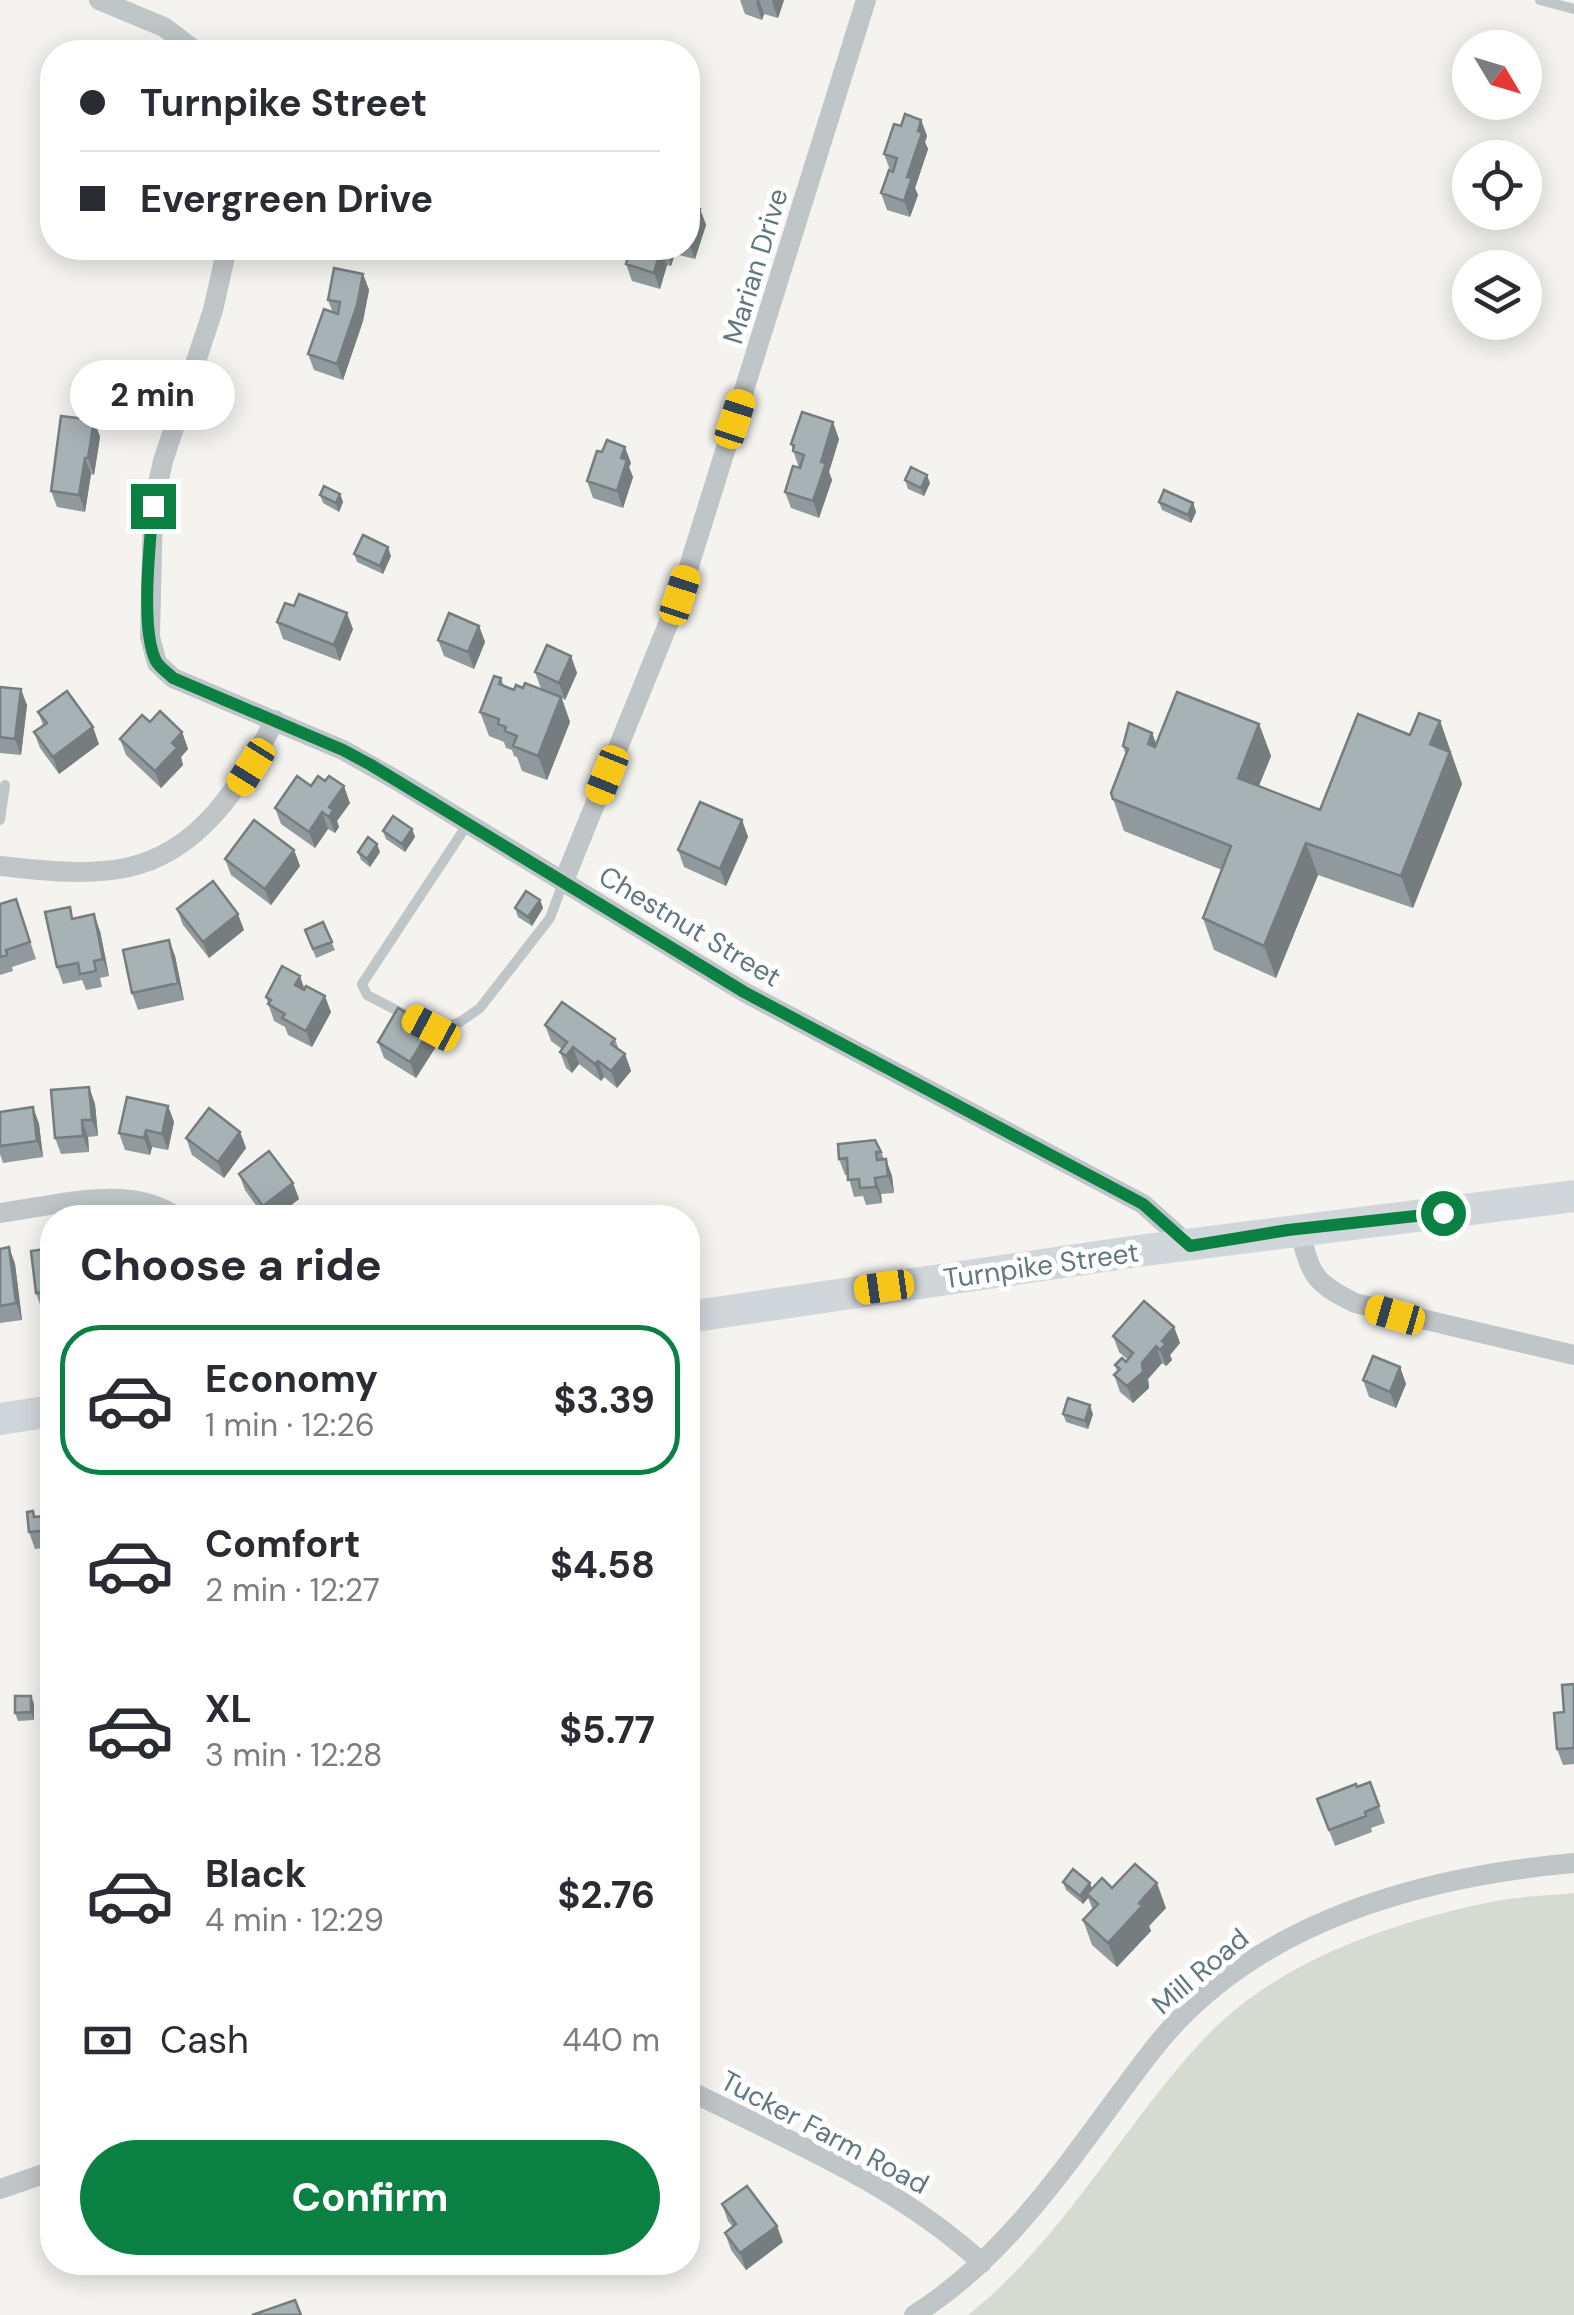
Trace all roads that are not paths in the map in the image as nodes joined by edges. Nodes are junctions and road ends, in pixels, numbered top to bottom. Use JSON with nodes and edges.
{"nodes":[{"id":1,"x":99,"y":0,"type":"edge"},
{"id":2,"x":866,"y":0,"type":"edge"},
{"id":3,"x":1540,"y":0,"type":"edge"},
{"id":4,"x":1574,"y":9,"type":"edge"},
{"id":5,"x":182,"y":40,"type":"edge"},
{"id":6,"x":224,"y":260,"type":"edge"},
{"id":7,"x":275,"y":720,"type":"junction"},
{"id":8,"x":5,"y":785,"type":"dead end"},
{"id":9,"x":0,"y":820,"type":"edge"},
{"id":10,"x":467,"y":825,"type":"junction"},
{"id":11,"x":0,"y":866,"type":"edge"},
{"id":12,"x":563,"y":883,"type":"junction"},
{"id":13,"x":1574,"y":1196,"type":"edge"},
{"id":14,"x":58,"y":1205,"type":"edge"},
{"id":15,"x":154,"y":1205,"type":"edge"},
{"id":16,"x":40,"y":1208,"type":"edge"},
{"id":17,"x":0,"y":1213,"type":"edge"},
{"id":18,"x":1299,"y":1229,"type":"junction"},
{"id":19,"x":1190,"y":1246,"type":"junction"},
{"id":20,"x":700,"y":1316,"type":"edge"},
{"id":21,"x":1574,"y":1356,"type":"edge"},
{"id":22,"x":40,"y":1413,"type":"edge"},
{"id":23,"x":0,"y":1419,"type":"edge"},
{"id":24,"x":1574,"y":1863,"type":"edge"},
{"id":25,"x":700,"y":2096,"type":"edge"},
{"id":26,"x":40,"y":2175,"type":"edge"},
{"id":27,"x":0,"y":2190,"type":"edge"},
{"id":28,"x":982,"y":2264,"type":"junction"},
{"id":29,"x":914,"y":2315,"type":"edge"}],
"edges":[{"from":1,"to":5,"type":"street"},
{"from":2,"to":12,"type":"street","name":"Marian Drive"},
{"from":3,"to":4,"type":"lane"},
{"from":6,"to":7,"type":"street","name":"Chestnut Street"},
{"from":7,"to":10,"type":"street","name":"Chestnut Street"},
{"from":7,"to":11,"type":"street"},
{"from":8,"to":9,"type":"lane"},
{"from":10,"to":12,"type":"street","name":"Chestnut Street"},
{"from":10,"to":12,"type":"lane"},
{"from":12,"to":19,"type":"street","name":"Chestnut Street"},
{"from":13,"to":18,"type":"highway","name":"Turnpike Street"},
{"from":14,"to":15,"type":"street"},
{"from":16,"to":17,"type":"street"},
{"from":18,"to":19,"type":"highway","name":"Turnpike Street"},
{"from":18,"to":21,"type":"street"},
{"from":19,"to":20,"type":"highway","name":"Turnpike Street"},
{"from":22,"to":23,"type":"highway"},
{"from":24,"to":28,"type":"street","name":"Mill Road"},
{"from":25,"to":28,"type":"street","name":"Tucker Farm Road"},
{"from":26,"to":27,"type":"street"},
{"from":28,"to":29,"type":"street","name":"Mill Road"}]}
